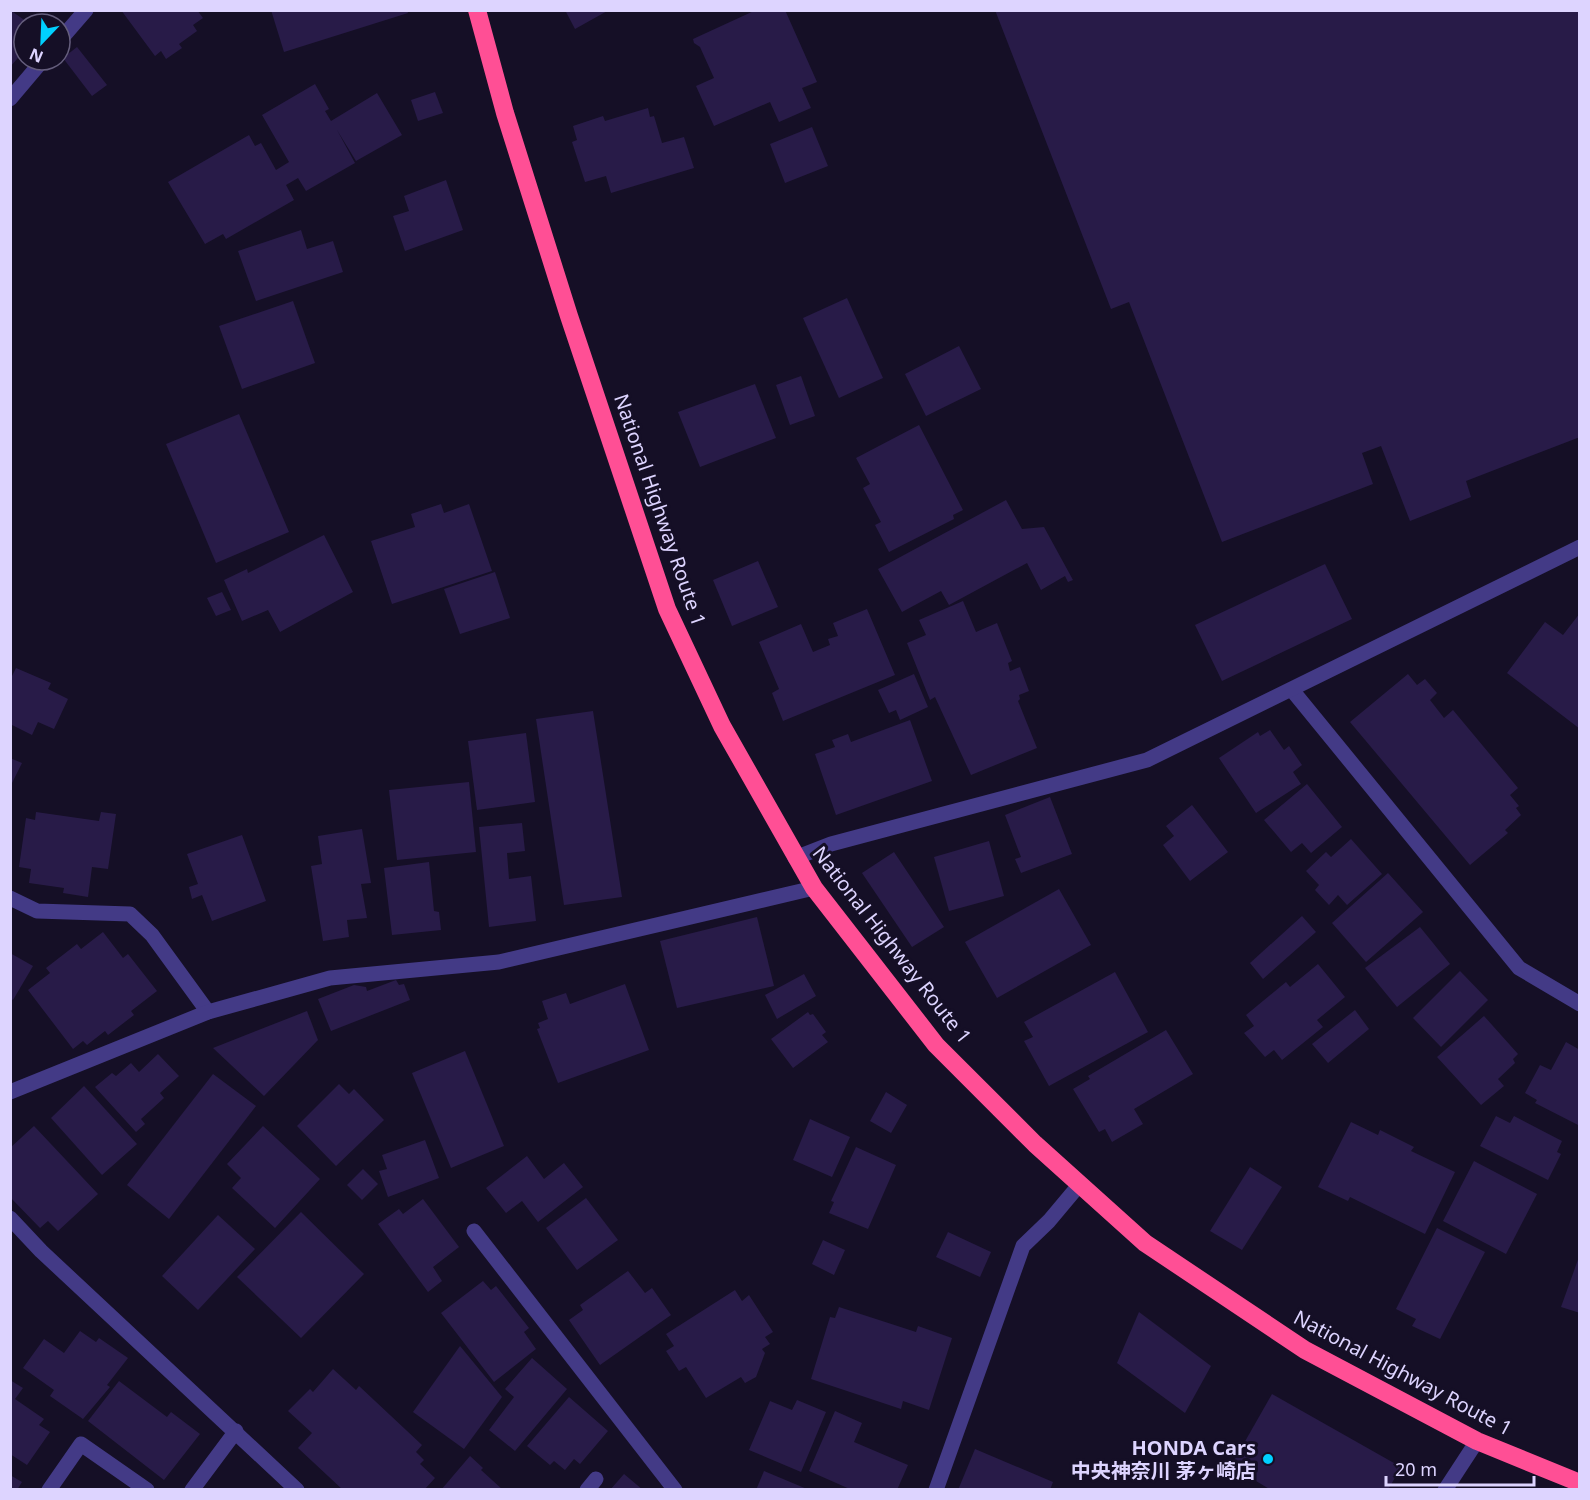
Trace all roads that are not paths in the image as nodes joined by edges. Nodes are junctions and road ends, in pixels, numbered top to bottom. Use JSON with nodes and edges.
{"nodes":[{"id":1,"x":86,"y":10,"type":"edge"},
{"id":2,"x":477,"y":10,"type":"edge"},
{"id":3,"x":72,"y":26,"type":"edge"},
{"id":4,"x":33,"y":72,"type":"edge"},
{"id":5,"x":10,"y":99,"type":"edge"},
{"id":6,"x":1580,"y":547,"type":"edge"},
{"id":7,"x":1292,"y":690,"type":"junction"},
{"id":8,"x":795,"y":858,"type":"junction"},
{"id":9,"x":814,"y":888,"type":"junction"},
{"id":10,"x":10,"y":898,"type":"edge"},
{"id":11,"x":1580,"y":1004,"type":"edge"},
{"id":12,"x":208,"y":1012,"type":"junction"},
{"id":13,"x":10,"y":1092,"type":"edge"},
{"id":14,"x":1080,"y":1184,"type":"junction"},
{"id":15,"x":10,"y":1218,"type":"edge"},
{"id":16,"x":474,"y":1231,"type":"dead end"},
{"id":17,"x":236,"y":1431,"type":"junction"},
{"id":18,"x":1477,"y":1441,"type":"junction"},
{"id":19,"x":1580,"y":1483,"type":"edge"},
{"id":20,"x":49,"y":1490,"type":"edge"},
{"id":21,"x":147,"y":1490,"type":"edge"},
{"id":22,"x":192,"y":1490,"type":"edge"},
{"id":23,"x":297,"y":1490,"type":"edge"},
{"id":24,"x":675,"y":1490,"type":"edge"},
{"id":25,"x":936,"y":1490,"type":"edge"},
{"id":26,"x":1445,"y":1490,"type":"edge"}],
"edges":[{"from":1,"to":3,"type":"street"},
{"from":2,"to":8,"type":"highway","name":"National Highway Route 1"},
{"from":4,"to":5,"type":"street"},
{"from":6,"to":7,"type":"street"},
{"from":7,"to":8,"type":"street"},
{"from":7,"to":11,"type":"street"},
{"from":8,"to":9,"type":"highway","name":"National Highway Route 1"},
{"from":9,"to":12,"type":"street"},
{"from":9,"to":14,"type":"highway","name":"National Highway Route 1"},
{"from":10,"to":12,"type":"street"},
{"from":12,"to":13,"type":"street"},
{"from":14,"to":18,"type":"highway","name":"National Highway Route 1"},
{"from":14,"to":25,"type":"street"},
{"from":15,"to":17,"type":"street"},
{"from":16,"to":24,"type":"street"},
{"from":17,"to":22,"type":"street"},
{"from":17,"to":23,"type":"street"},
{"from":18,"to":19,"type":"highway","name":"National Highway Route 1"},
{"from":18,"to":26,"type":"street"},
{"from":20,"to":21,"type":"street"}]}
